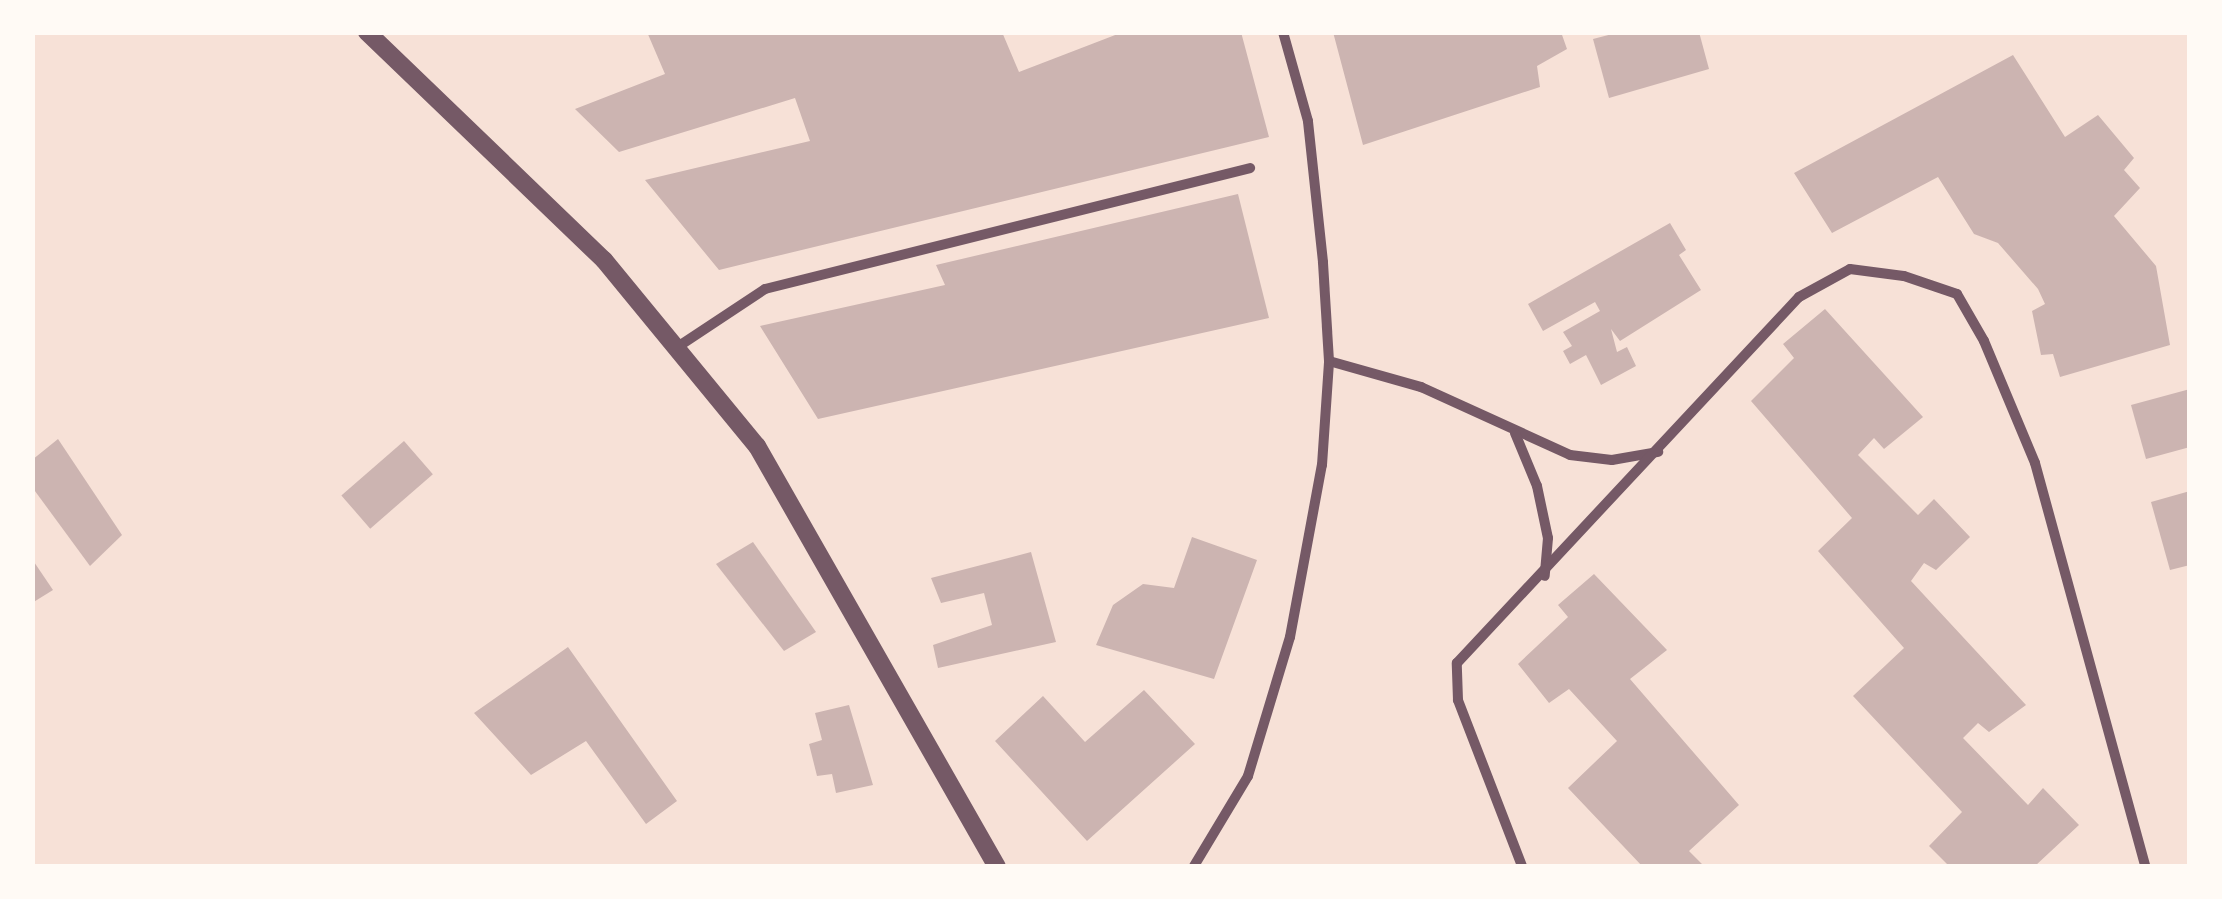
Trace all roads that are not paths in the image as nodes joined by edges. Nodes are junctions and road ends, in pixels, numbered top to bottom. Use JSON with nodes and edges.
{"nodes":[{"id":1,"x":367,"y":32,"type":"edge"},
{"id":2,"x":1283,"y":32,"type":"edge"},
{"id":3,"x":1250,"y":168,"type":"dead end"},
{"id":4,"x":676,"y":348,"type":"junction"},
{"id":5,"x":1329,"y":361,"type":"junction"},
{"id":6,"x":1515,"y":432,"type":"junction"},
{"id":7,"x":1658,"y":452,"type":"junction"},
{"id":8,"x":1544,"y":577,"type":"junction"},
{"id":9,"x":994,"y":863,"type":"edge"},
{"id":10,"x":1194,"y":866,"type":"edge"},
{"id":11,"x":1522,"y":866,"type":"edge"},
{"id":12,"x":2146,"y":866,"type":"edge"}],
"edges":[{"from":1,"to":4,"type":"street"},
{"from":2,"to":5,"type":"street"},
{"from":3,"to":4,"type":"street"},
{"from":4,"to":9,"type":"street"},
{"from":5,"to":6,"type":"street"},
{"from":5,"to":10,"type":"street"},
{"from":6,"to":7,"type":"street"},
{"from":6,"to":8,"type":"street"},
{"from":7,"to":8,"type":"street"},
{"from":7,"to":12,"type":"street"},
{"from":8,"to":11,"type":"street"}]}
